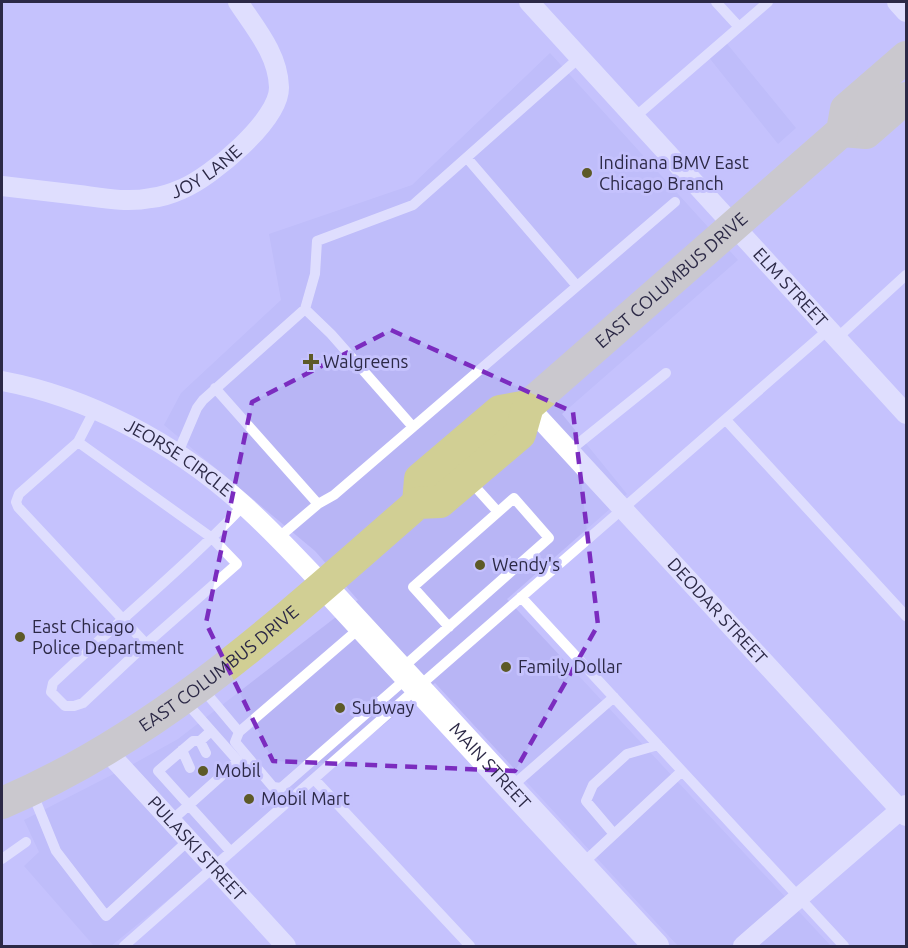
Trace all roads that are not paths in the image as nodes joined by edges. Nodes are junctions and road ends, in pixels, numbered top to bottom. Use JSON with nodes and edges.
{"nodes":[{"id":1,"x":238,"y":2,"type":"edge"},
{"id":2,"x":530,"y":2,"type":"edge"},
{"id":3,"x":716,"y":2,"type":"edge"},
{"id":4,"x":768,"y":2,"type":"edge"},
{"id":5,"x":897,"y":2,"type":"edge"},
{"id":6,"x":906,"y":12,"type":"edge"},
{"id":7,"x":739,"y":27,"type":"junction"},
{"id":8,"x":580,"y":57,"type":"junction"},
{"id":9,"x":906,"y":57,"type":"edge"},
{"id":10,"x":906,"y":98,"type":"edge"},
{"id":11,"x":635,"y":117,"type":"junction"},
{"id":12,"x":842,"y":131,"type":"junction"},
{"id":13,"x":467,"y":158,"type":"junction"},
{"id":14,"x":2,"y":186,"type":"edge"},
{"id":15,"x":675,"y":202,"type":"dead end"},
{"id":16,"x":733,"y":225,"type":"junction"},
{"id":17,"x":906,"y":275,"type":"edge"},
{"id":18,"x":577,"y":286,"type":"junction"},
{"id":19,"x":305,"y":309,"type":"junction"},
{"id":20,"x":832,"y":334,"type":"junction"},
{"id":21,"x":666,"y":373,"type":"dead end"},
{"id":22,"x":2,"y":381,"type":"edge"},
{"id":23,"x":215,"y":388,"type":"junction"},
{"id":24,"x":528,"y":406,"type":"junction"},
{"id":25,"x":94,"y":411,"type":"junction"},
{"id":26,"x":906,"y":414,"type":"edge"},
{"id":27,"x":726,"y":420,"type":"junction"},
{"id":28,"x":412,"y":428,"type":"junction"},
{"id":29,"x":78,"y":442,"type":"junction"},
{"id":30,"x":569,"y":451,"type":"junction"},
{"id":31,"x":177,"y":455,"type":"junction"},
{"id":32,"x":468,"y":478,"type":"junction"},
{"id":33,"x":417,"y":503,"type":"junction"},
{"id":34,"x":318,"y":504,"type":"junction"},
{"id":35,"x":244,"y":505,"type":"junction"},
{"id":36,"x":622,"y":508,"type":"junction"},
{"id":37,"x":498,"y":512,"type":"junction"},
{"id":38,"x":212,"y":538,"type":"junction"},
{"id":39,"x":279,"y":538,"type":"junction"},
{"id":40,"x":323,"y":585,"type":"junction"},
{"id":41,"x":521,"y":597,"type":"junction"},
{"id":42,"x":906,"y":616,"type":"edge"},
{"id":43,"x":122,"y":619,"type":"junction"},
{"id":44,"x":362,"y":627,"type":"junction"},
{"id":45,"x":448,"y":627,"type":"junction"},
{"id":46,"x":146,"y":644,"type":"junction"},
{"id":47,"x":409,"y":678,"type":"junction"},
{"id":48,"x":192,"y":693,"type":"junction"},
{"id":49,"x":614,"y":698,"type":"junction"},
{"id":50,"x":211,"y":731,"type":"junction"},
{"id":51,"x":239,"y":732,"type":"junction"},
{"id":52,"x":200,"y":741,"type":"junction"},
{"id":53,"x":658,"y":745,"type":"junction"},
{"id":54,"x":106,"y":750,"type":"junction"},
{"id":55,"x":182,"y":750,"type":"junction"},
{"id":56,"x":206,"y":753,"type":"dead end"},
{"id":57,"x":190,"y":768,"type":"dead end"},
{"id":58,"x":682,"y":771,"type":"junction"},
{"id":59,"x":314,"y":779,"type":"junction"},
{"id":60,"x":510,"y":788,"type":"junction"},
{"id":61,"x":31,"y":790,"type":"junction"},
{"id":62,"x":2,"y":803,"type":"edge"},
{"id":63,"x":188,"y":805,"type":"junction"},
{"id":64,"x":905,"y":810,"type":"edge"},
{"id":65,"x":171,"y":821,"type":"junction"},
{"id":66,"x":614,"y":834,"type":"junction"},
{"id":67,"x":189,"y":840,"type":"junction"},
{"id":68,"x":27,"y":842,"type":"dead end"},
{"id":69,"x":231,"y":852,"type":"junction"},
{"id":70,"x":2,"y":859,"type":"edge"},
{"id":71,"x":581,"y":865,"type":"junction"},
{"id":72,"x":214,"y":867,"type":"junction"},
{"id":73,"x":799,"y":898,"type":"junction"},
{"id":74,"x":124,"y":946,"type":"edge"},
{"id":75,"x":286,"y":946,"type":"edge"},
{"id":76,"x":470,"y":946,"type":"edge"},
{"id":77,"x":656,"y":946,"type":"edge"},
{"id":78,"x":743,"y":946,"type":"edge"},
{"id":79,"x":844,"y":946,"type":"edge"}],
"edges":[{"from":1,"to":14,"type":"street","name":"JOY LANE"},
{"from":2,"to":8,"type":"street","name":"ELM STREET"},
{"from":3,"to":7,"type":"lane"},
{"from":4,"to":7,"type":"lane"},
{"from":5,"to":6,"type":"street"},
{"from":7,"to":11,"type":"lane"},
{"from":8,"to":11,"type":"street","name":"ELM STREET"},
{"from":8,"to":13,"type":"lane"},
{"from":9,"to":12,"type":"main road","name":"EAST COLUMBUS DRIVE"},
{"from":10,"to":12,"type":"main road"},
{"from":11,"to":16,"type":"street","name":"ELM STREET"},
{"from":12,"to":16,"type":"main road","name":"EAST COLUMBUS DRIVE"},
{"from":13,"to":18,"type":"lane"},
{"from":13,"to":19,"type":"lane"},
{"from":15,"to":18,"type":"lane"},
{"from":16,"to":20,"type":"street","name":"ELM STREET"},
{"from":16,"to":24,"type":"main road","name":"EAST COLUMBUS DRIVE"},
{"from":17,"to":20,"type":"lane"},
{"from":18,"to":28,"type":"lane"},
{"from":19,"to":23,"type":"lane"},
{"from":19,"to":28,"type":"lane"},
{"from":20,"to":26,"type":"street","name":"ELM STREET"},
{"from":20,"to":27,"type":"lane"},
{"from":21,"to":30,"type":"lane"},
{"from":22,"to":25,"type":"street","name":"JEORSE CIRCLE"},
{"from":23,"to":31,"type":"lane"},
{"from":23,"to":34,"type":"lane"},
{"from":24,"to":30,"type":"street","name":"DEODAR STREET"},
{"from":24,"to":32,"type":"main road"},
{"from":24,"to":33,"type":"main road","name":"EAST COLUMBUS DRIVE"},
{"from":25,"to":29,"type":"lane"},
{"from":25,"to":31,"type":"street","name":"JEORSE CIRCLE"},
{"from":27,"to":36,"type":"lane"},
{"from":27,"to":42,"type":"lane"},
{"from":28,"to":34,"type":"lane"},
{"from":29,"to":38,"type":"lane"},
{"from":29,"to":43,"type":"lane"},
{"from":30,"to":36,"type":"street","name":"DEODAR STREET"},
{"from":31,"to":35,"type":"street","name":"JEORSE CIRCLE"},
{"from":32,"to":33,"type":"main road"},
{"from":32,"to":37,"type":"lane"},
{"from":33,"to":40,"type":"main road","name":"EAST COLUMBUS DRIVE"},
{"from":34,"to":39,"type":"lane"},
{"from":35,"to":38,"type":"lane"},
{"from":35,"to":39,"type":"street","name":"JEORSE CIRCLE"},
{"from":36,"to":41,"type":"lane"},
{"from":36,"to":64,"type":"street","name":"DEODAR STREET"},
{"from":37,"to":45,"type":"lane"},
{"from":37,"to":45,"type":"lane"},
{"from":38,"to":43,"type":"lane"},
{"from":38,"to":46,"type":"lane"},
{"from":39,"to":40,"type":"street","name":"JEORSE CIRCLE"},
{"from":40,"to":44,"type":"street","name":"MAIN STREET"},
{"from":40,"to":48,"type":"main road","name":"EAST COLUMBUS DRIVE"},
{"from":41,"to":47,"type":"lane"},
{"from":41,"to":49,"type":"lane"},
{"from":43,"to":46,"type":"lane"},
{"from":43,"to":46,"type":"lane"},
{"from":44,"to":47,"type":"street","name":"MAIN STREET"},
{"from":44,"to":51,"type":"lane"},
{"from":45,"to":47,"type":"lane"},
{"from":47,"to":51,"type":"lane"},
{"from":47,"to":59,"type":"lane"},
{"from":47,"to":60,"type":"street","name":"MAIN STREET"},
{"from":48,"to":50,"type":"lane"},
{"from":48,"to":51,"type":"lane"},
{"from":48,"to":54,"type":"main road","name":"EAST COLUMBUS DRIVE"},
{"from":49,"to":53,"type":"lane"},
{"from":49,"to":60,"type":"lane"},
{"from":50,"to":52,"type":"lane"},
{"from":50,"to":63,"type":"lane"},
{"from":52,"to":55,"type":"lane"},
{"from":52,"to":56,"type":"lane"},
{"from":53,"to":58,"type":"lane"},
{"from":53,"to":66,"type":"lane"},
{"from":54,"to":61,"type":"main road","name":"EAST COLUMBUS DRIVE"},
{"from":54,"to":65,"type":"street","name":"PULASKI STREET"},
{"from":55,"to":57,"type":"lane"},
{"from":55,"to":63,"type":"lane"},
{"from":58,"to":66,"type":"lane"},
{"from":58,"to":73,"type":"lane"},
{"from":59,"to":69,"type":"lane"},
{"from":59,"to":76,"type":"lane"},
{"from":60,"to":71,"type":"street","name":"MAIN STREET"},
{"from":61,"to":62,"type":"main road","name":"EAST COLUMBUS DRIVE"},
{"from":61,"to":67,"type":"lane"},
{"from":63,"to":65,"type":"lane"},
{"from":63,"to":69,"type":"lane"},
{"from":64,"to":73,"type":"street"},
{"from":65,"to":67,"type":"street","name":"PULASKI STREET"},
{"from":66,"to":71,"type":"lane"},
{"from":67,"to":72,"type":"street","name":"PULASKI STREET"},
{"from":68,"to":70,"type":"lane"},
{"from":69,"to":72,"type":"lane"},
{"from":71,"to":77,"type":"street","name":"MAIN STREET"},
{"from":72,"to":74,"type":"lane"},
{"from":72,"to":75,"type":"street","name":"PULASKI STREET"},
{"from":73,"to":78,"type":"street"},
{"from":73,"to":79,"type":"lane"}]}
